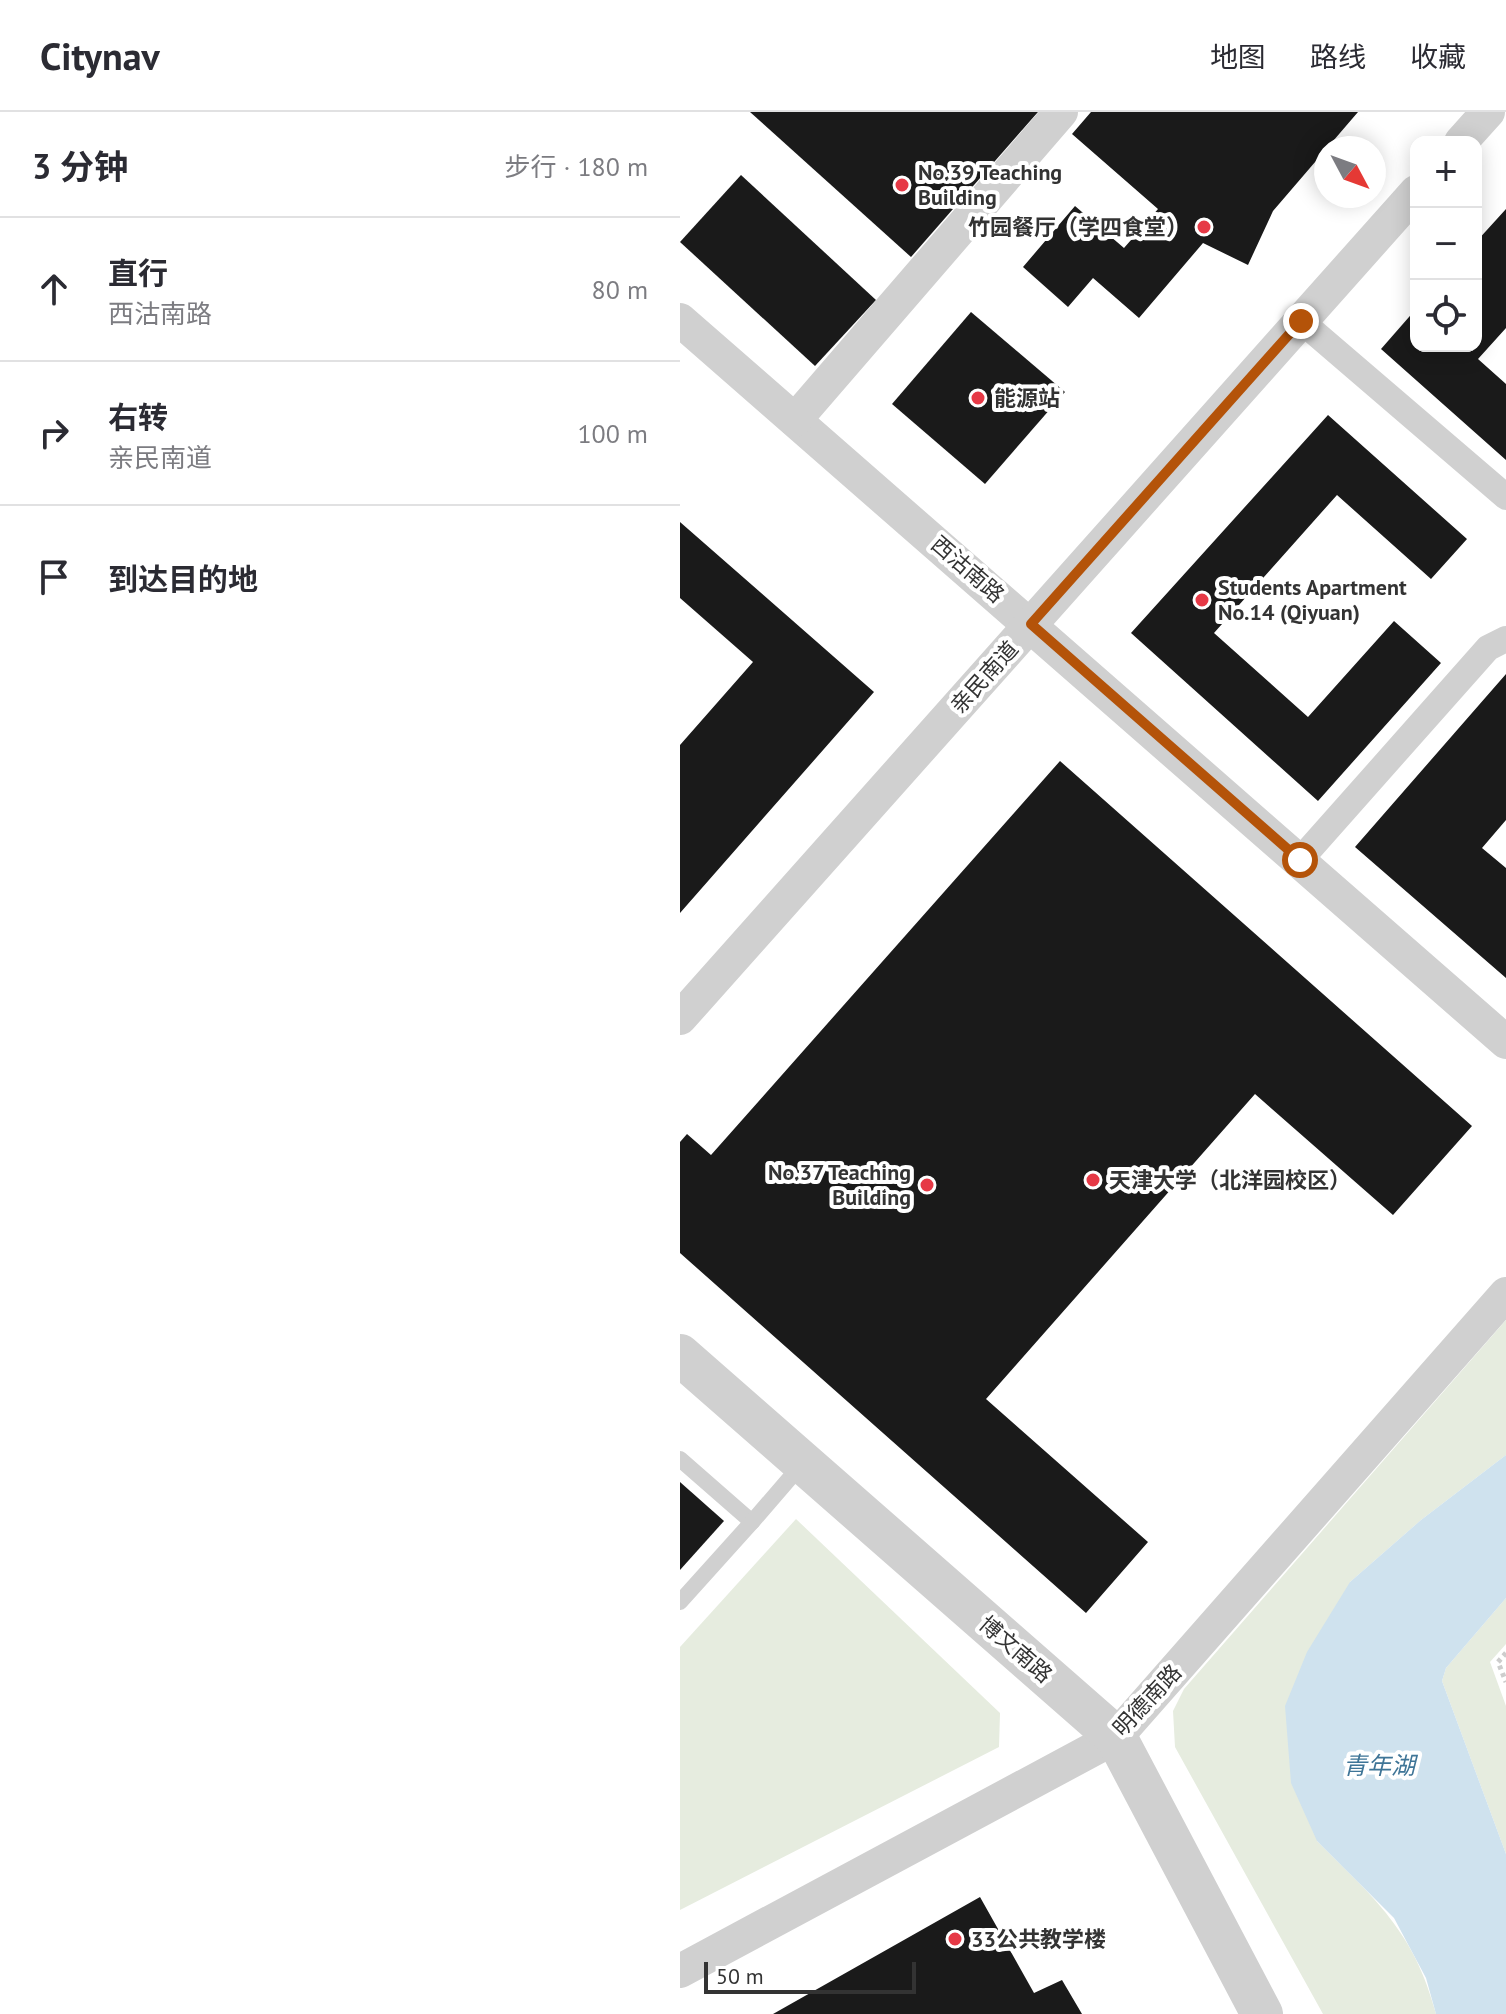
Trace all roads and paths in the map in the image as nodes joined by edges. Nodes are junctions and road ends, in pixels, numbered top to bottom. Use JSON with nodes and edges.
{"nodes":[{"id":1,"x":1061,"y":112,"type":"edge"},
{"id":2,"x":1488,"y":112,"type":"edge"},
{"id":3,"x":1466,"y":136,"type":"edge"},
{"id":4,"x":1410,"y":199,"type":"edge"},
{"id":5,"x":680,"y":320,"type":"edge"},
{"id":6,"x":1301,"y":321,"type":"junction"},
{"id":7,"x":795,"y":420,"type":"junction"},
{"id":8,"x":1506,"y":497,"type":"edge"},
{"id":9,"x":1031,"y":624,"type":"junction"},
{"id":10,"x":1506,"y":639,"type":"edge"},
{"id":11,"x":1300,"y":860,"type":"junction"},
{"id":12,"x":680,"y":1018,"type":"edge"},
{"id":13,"x":1506,"y":1042,"type":"edge"},
{"id":14,"x":1506,"y":1294,"type":"edge"},
{"id":15,"x":680,"y":1355,"type":"edge"},
{"id":16,"x":680,"y":1459,"type":"edge"},
{"id":17,"x":803,"y":1463,"type":"junction"},
{"id":18,"x":752,"y":1522,"type":"junction"},
{"id":19,"x":680,"y":1602,"type":"edge"},
{"id":20,"x":1506,"y":1653,"type":"edge"},
{"id":21,"x":1506,"y":1682,"type":"edge"},
{"id":22,"x":1116,"y":1737,"type":"junction"},
{"id":23,"x":680,"y":1971,"type":"edge"},
{"id":24,"x":1262,"y":2014,"type":"edge"}],
"edges":[{"from":1,"to":7,"type":"street"},
{"from":2,"to":3,"type":"street"},
{"from":4,"to":6,"type":"street","name":"亲民南道"},
{"from":5,"to":7,"type":"street","name":"西沽南路"},
{"from":6,"to":8,"type":"street"},
{"from":6,"to":9,"type":"street","name":"亲民南道"},
{"from":7,"to":9,"type":"street","name":"西沽南路"},
{"from":9,"to":11,"type":"street","name":"西沽南路"},
{"from":9,"to":12,"type":"street","name":"亲民南道"},
{"from":10,"to":11,"type":"street"},
{"from":11,"to":13,"type":"street","name":"西沽南路"},
{"from":14,"to":22,"type":"street","name":"明德南路"},
{"from":15,"to":17,"type":"street","name":"博文南路"},
{"from":16,"to":18,"type":"lane"},
{"from":17,"to":18,"type":"lane"},
{"from":17,"to":22,"type":"street","name":"博文南路"},
{"from":18,"to":19,"type":"lane"},
{"from":20,"to":21,"type":"path"},
{"from":22,"to":23,"type":"street","name":"明德南路"},
{"from":22,"to":24,"type":"street","name":"博文南路"}]}
